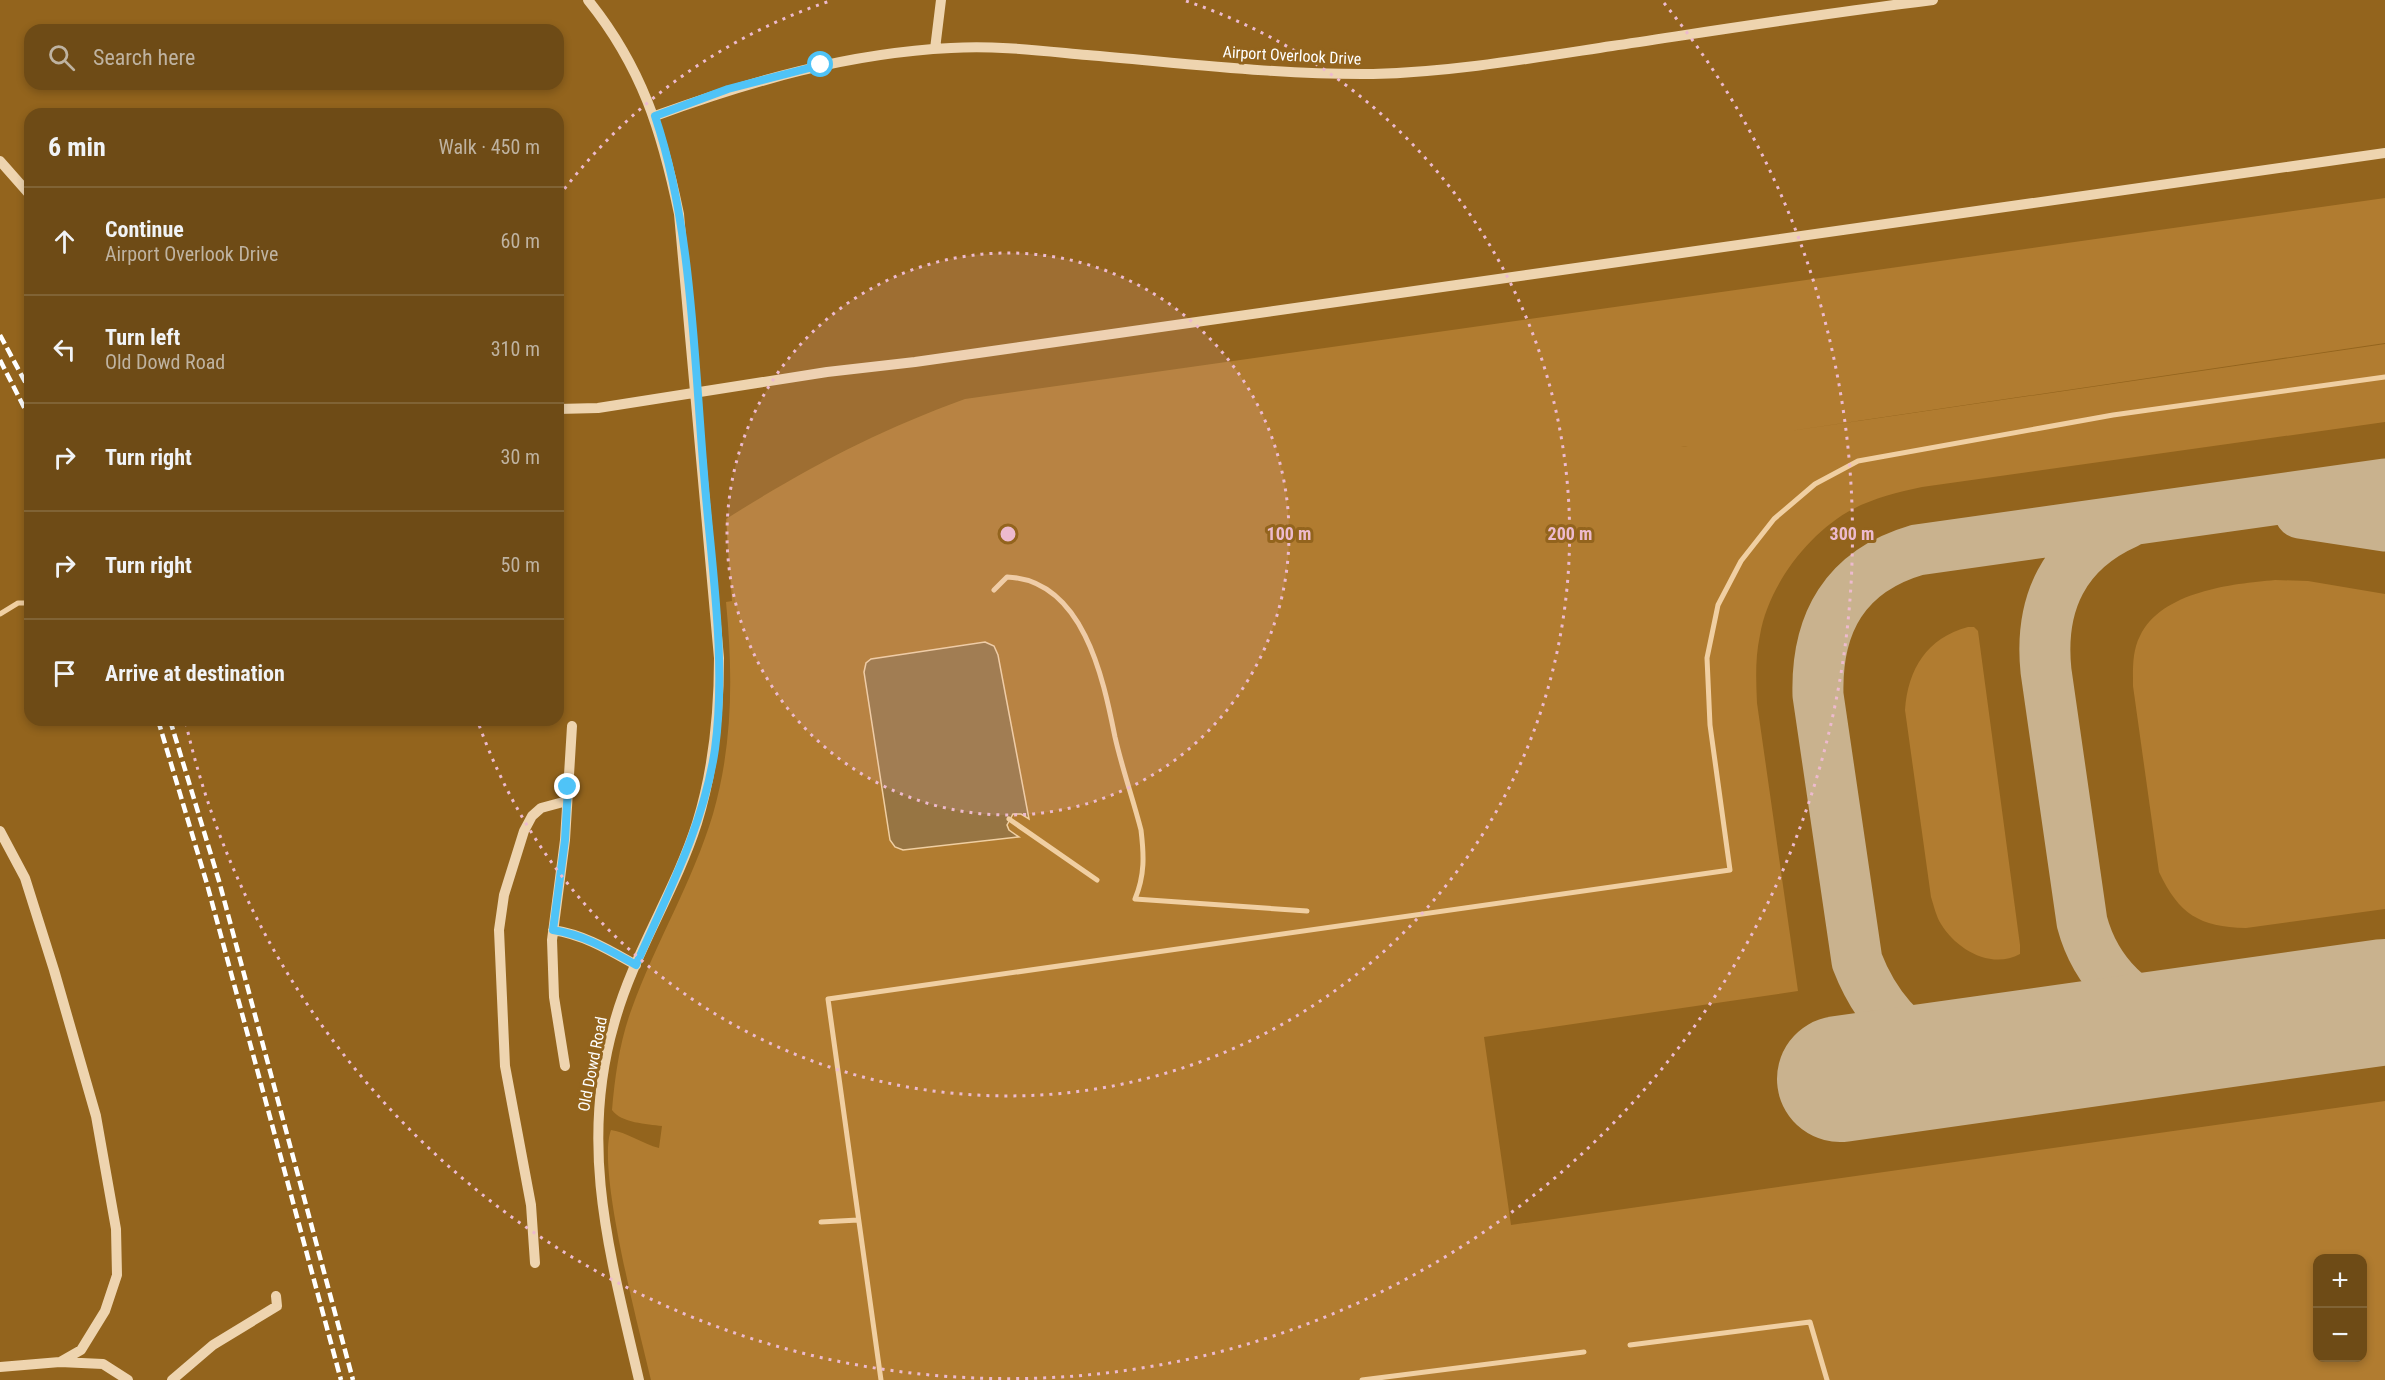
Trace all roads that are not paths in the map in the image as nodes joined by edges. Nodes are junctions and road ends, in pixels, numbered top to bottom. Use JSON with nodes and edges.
{"nodes":[{"id":1,"x":588,"y":0,"type":"edge"},
{"id":2,"x":941,"y":0,"type":"edge"},
{"id":3,"x":1933,"y":0,"type":"edge"},
{"id":4,"x":1840,"y":6,"type":"edge"},
{"id":5,"x":935,"y":49,"type":"junction"},
{"id":6,"x":655,"y":116,"type":"junction"},
{"id":7,"x":2385,"y":153,"type":"edge"},
{"id":8,"x":0,"y":160,"type":"edge"},
{"id":9,"x":24,"y":188,"type":"edge"},
{"id":10,"x":564,"y":410,"type":"edge"},
{"id":11,"x":572,"y":726,"type":"dead end"},
{"id":12,"x":567,"y":801,"type":"junction"},
{"id":13,"x":0,"y":831,"type":"edge"},
{"id":14,"x":553,"y":930,"type":"junction"},
{"id":15,"x":636,"y":965,"type":"junction"},
{"id":16,"x":565,"y":1066,"type":"dead end"},
{"id":17,"x":535,"y":1263,"type":"dead end"},
{"id":18,"x":276,"y":1296,"type":"dead end"},
{"id":19,"x":60,"y":1362,"type":"junction"},
{"id":20,"x":0,"y":1366,"type":"edge"},
{"id":21,"x":128,"y":1380,"type":"edge"},
{"id":22,"x":172,"y":1380,"type":"edge"},
{"id":23,"x":639,"y":1380,"type":"edge"}],
"edges":[{"from":1,"to":6,"type":"street","name":"Old Dowd Road"},
{"from":2,"to":5,"type":"street"},
{"from":3,"to":4,"type":"street","name":"Airport Overlook Drive"},
{"from":4,"to":5,"type":"street","name":"Airport Overlook Drive"},
{"from":5,"to":6,"type":"street","name":"Airport Overlook Drive"},
{"from":6,"to":15,"type":"street","name":"Old Dowd Road"},
{"from":7,"to":10,"type":"street"},
{"from":8,"to":9,"type":"street"},
{"from":11,"to":12,"type":"street"},
{"from":12,"to":14,"type":"street"},
{"from":12,"to":17,"type":"street"},
{"from":13,"to":19,"type":"street"},
{"from":14,"to":15,"type":"street"},
{"from":14,"to":16,"type":"street"},
{"from":15,"to":23,"type":"street","name":"Old Dowd Road"},
{"from":18,"to":22,"type":"street"},
{"from":19,"to":20,"type":"street"},
{"from":19,"to":21,"type":"street"}]}
